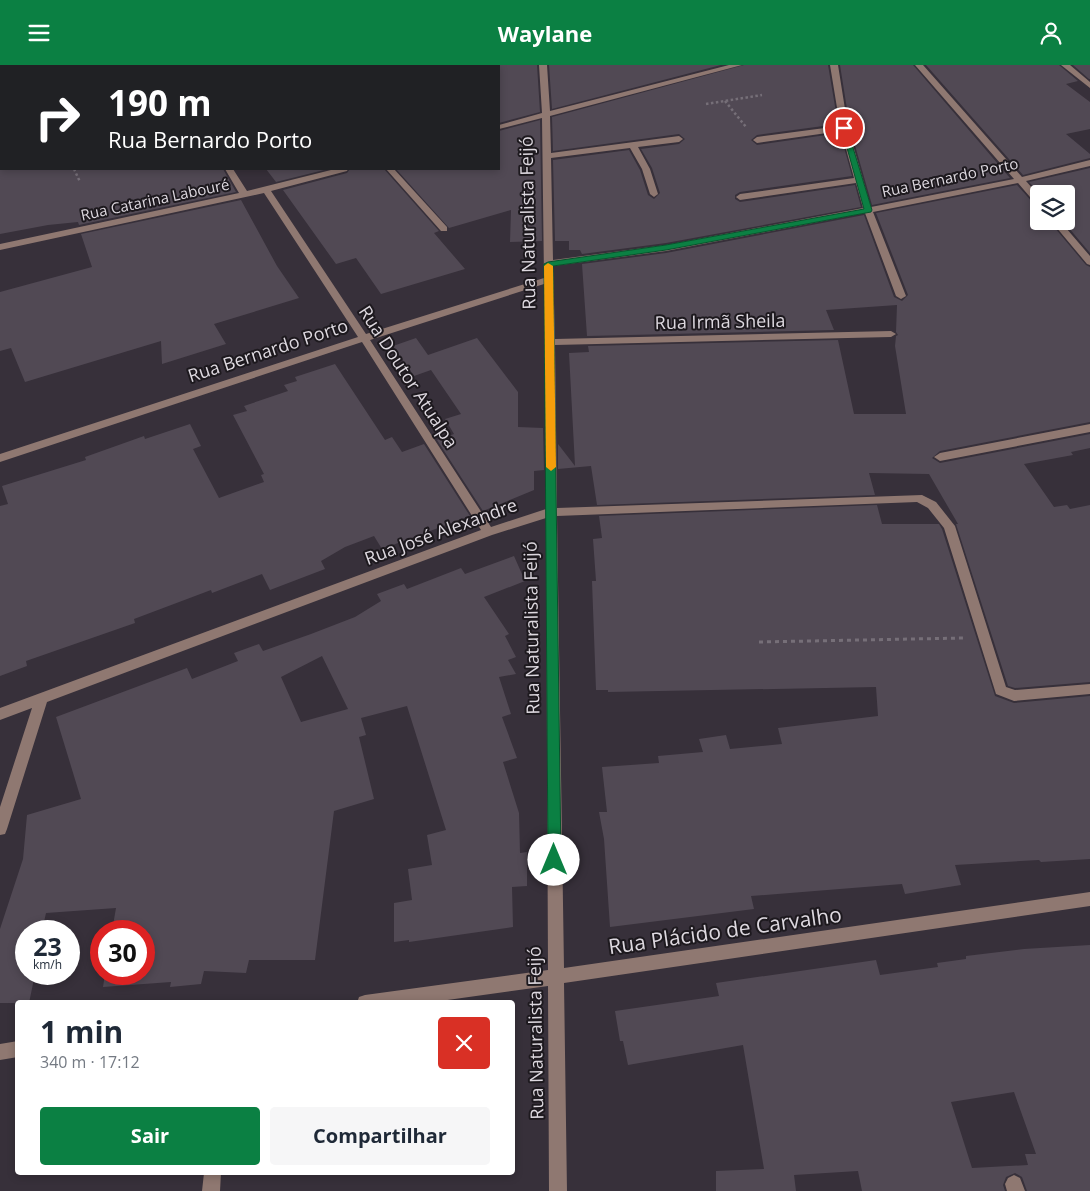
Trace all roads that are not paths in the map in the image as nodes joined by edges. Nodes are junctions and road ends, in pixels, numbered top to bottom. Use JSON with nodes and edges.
{"nodes":[{"id":1,"x":543,"y":65,"type":"edge"},
{"id":2,"x":738,"y":65,"type":"edge"},
{"id":3,"x":834,"y":65,"type":"edge"},
{"id":4,"x":919,"y":65,"type":"edge"},
{"id":5,"x":1065,"y":65,"type":"edge"},
{"id":6,"x":1090,"y":86,"type":"edge"},
{"id":7,"x":546,"y":114,"type":"junction"},
{"id":8,"x":500,"y":127,"type":"edge"},
{"id":9,"x":844,"y":128,"type":"junction"},
{"id":10,"x":679,"y":139,"type":"dead end"},
{"id":11,"x":757,"y":140,"type":"dead end"},
{"id":12,"x":634,"y":145,"type":"junction"},
{"id":13,"x":547,"y":156,"type":"junction"},
{"id":14,"x":1090,"y":163,"type":"edge"},
{"id":15,"x":230,"y":170,"type":"edge"},
{"id":16,"x":340,"y":170,"type":"edge"},
{"id":17,"x":391,"y":170,"type":"edge"},
{"id":18,"x":859,"y":180,"type":"junction"},
{"id":19,"x":1020,"y":180,"type":"junction"},
{"id":20,"x":266,"y":190,"type":"junction"},
{"id":21,"x":1030,"y":192,"type":"edge"},
{"id":22,"x":244,"y":194,"type":"junction"},
{"id":23,"x":654,"y":194,"type":"dead end"},
{"id":24,"x":740,"y":197,"type":"dead end"},
{"id":25,"x":868,"y":210,"type":"junction"},
{"id":26,"x":444,"y":229,"type":"dead end"},
{"id":27,"x":1063,"y":230,"type":"edge"},
{"id":28,"x":0,"y":247,"type":"edge"},
{"id":29,"x":1090,"y":262,"type":"edge"},
{"id":30,"x":548,"y":264,"type":"junction"},
{"id":31,"x":548,"y":280,"type":"junction"},
{"id":32,"x":901,"y":296,"type":"dead end"},
{"id":33,"x":891,"y":334,"type":"dead end"},
{"id":34,"x":364,"y":338,"type":"junction"},
{"id":35,"x":550,"y":342,"type":"junction"},
{"id":36,"x":1090,"y":428,"type":"edge"},
{"id":37,"x":940,"y":457,"type":"dead end"},
{"id":38,"x":0,"y":458,"type":"edge"},
{"id":39,"x":551,"y":512,"type":"junction"},
{"id":40,"x":488,"y":532,"type":"junction"},
{"id":41,"x":1090,"y":689,"type":"edge"},
{"id":42,"x":41,"y":699,"type":"junction"},
{"id":43,"x":0,"y":714,"type":"edge"},
{"id":44,"x":0,"y":829,"type":"edge"},
{"id":45,"x":1090,"y":899,"type":"edge"},
{"id":46,"x":555,"y":977,"type":"junction"},
{"id":47,"x":387,"y":1000,"type":"edge"},
{"id":48,"x":15,"y":1050,"type":"edge"},
{"id":49,"x":0,"y":1052,"type":"edge"},
{"id":50,"x":213,"y":1175,"type":"edge"},
{"id":51,"x":211,"y":1191,"type":"edge"},
{"id":52,"x":558,"y":1191,"type":"edge"}],
"edges":[{"from":1,"to":7,"type":"street","name":"Rua Naturalista Feijó"},
{"from":2,"to":7,"type":"street"},
{"from":3,"to":9,"type":"street"},
{"from":4,"to":19,"type":"street"},
{"from":5,"to":6,"type":"street"},
{"from":7,"to":8,"type":"street"},
{"from":7,"to":13,"type":"street","name":"Rua Naturalista Feijó"},
{"from":9,"to":11,"type":"street"},
{"from":9,"to":18,"type":"street"},
{"from":10,"to":12,"type":"street"},
{"from":12,"to":13,"type":"street"},
{"from":12,"to":23,"type":"street"},
{"from":13,"to":30,"type":"street","name":"Rua Naturalista Feijó"},
{"from":14,"to":19,"type":"street","name":"Rua Bernardo Porto"},
{"from":15,"to":22,"type":"street"},
{"from":16,"to":20,"type":"street","name":"Rua Catarina Labouré"},
{"from":17,"to":26,"type":"street"},
{"from":18,"to":24,"type":"street"},
{"from":18,"to":25,"type":"street"},
{"from":19,"to":21,"type":"street"},
{"from":19,"to":25,"type":"street","name":"Rua Bernardo Porto"},
{"from":20,"to":22,"type":"street","name":"Rua Catarina Labouré"},
{"from":20,"to":34,"type":"street","name":"Rua Doutor Atualpa"},
{"from":22,"to":28,"type":"street","name":"Rua Catarina Labouré"},
{"from":25,"to":30,"type":"street","name":"Rua Bernardo Porto"},
{"from":25,"to":32,"type":"street"},
{"from":27,"to":29,"type":"street"},
{"from":30,"to":31,"type":"street","name":"Rua Naturalista Feijó"},
{"from":31,"to":34,"type":"street","name":"Rua Bernardo Porto"},
{"from":31,"to":35,"type":"street","name":"Rua Naturalista Feijó"},
{"from":33,"to":35,"type":"street","name":"Rua Irmã Sheila"},
{"from":34,"to":38,"type":"street","name":"Rua Bernardo Porto"},
{"from":34,"to":40,"type":"street","name":"Rua Doutor Atualpa"},
{"from":35,"to":39,"type":"street","name":"Rua Naturalista Feijó"},
{"from":36,"to":37,"type":"street"},
{"from":39,"to":40,"type":"street","name":"Rua José Alexandre"},
{"from":39,"to":41,"type":"street","name":"Rua José Alexandre"},
{"from":39,"to":46,"type":"street","name":"Rua Naturalista Feijó"},
{"from":40,"to":42,"type":"street","name":"Rua José Alexandre"},
{"from":42,"to":43,"type":"street","name":"Rua José Alexandre"},
{"from":42,"to":44,"type":"street"},
{"from":45,"to":46,"type":"street","name":"Rua Plácido de Carvalho"},
{"from":46,"to":47,"type":"street","name":"Rua Plácido de Carvalho"},
{"from":46,"to":52,"type":"street","name":"Rua Naturalista Feijó"},
{"from":48,"to":49,"type":"street"},
{"from":50,"to":51,"type":"street"}]}
